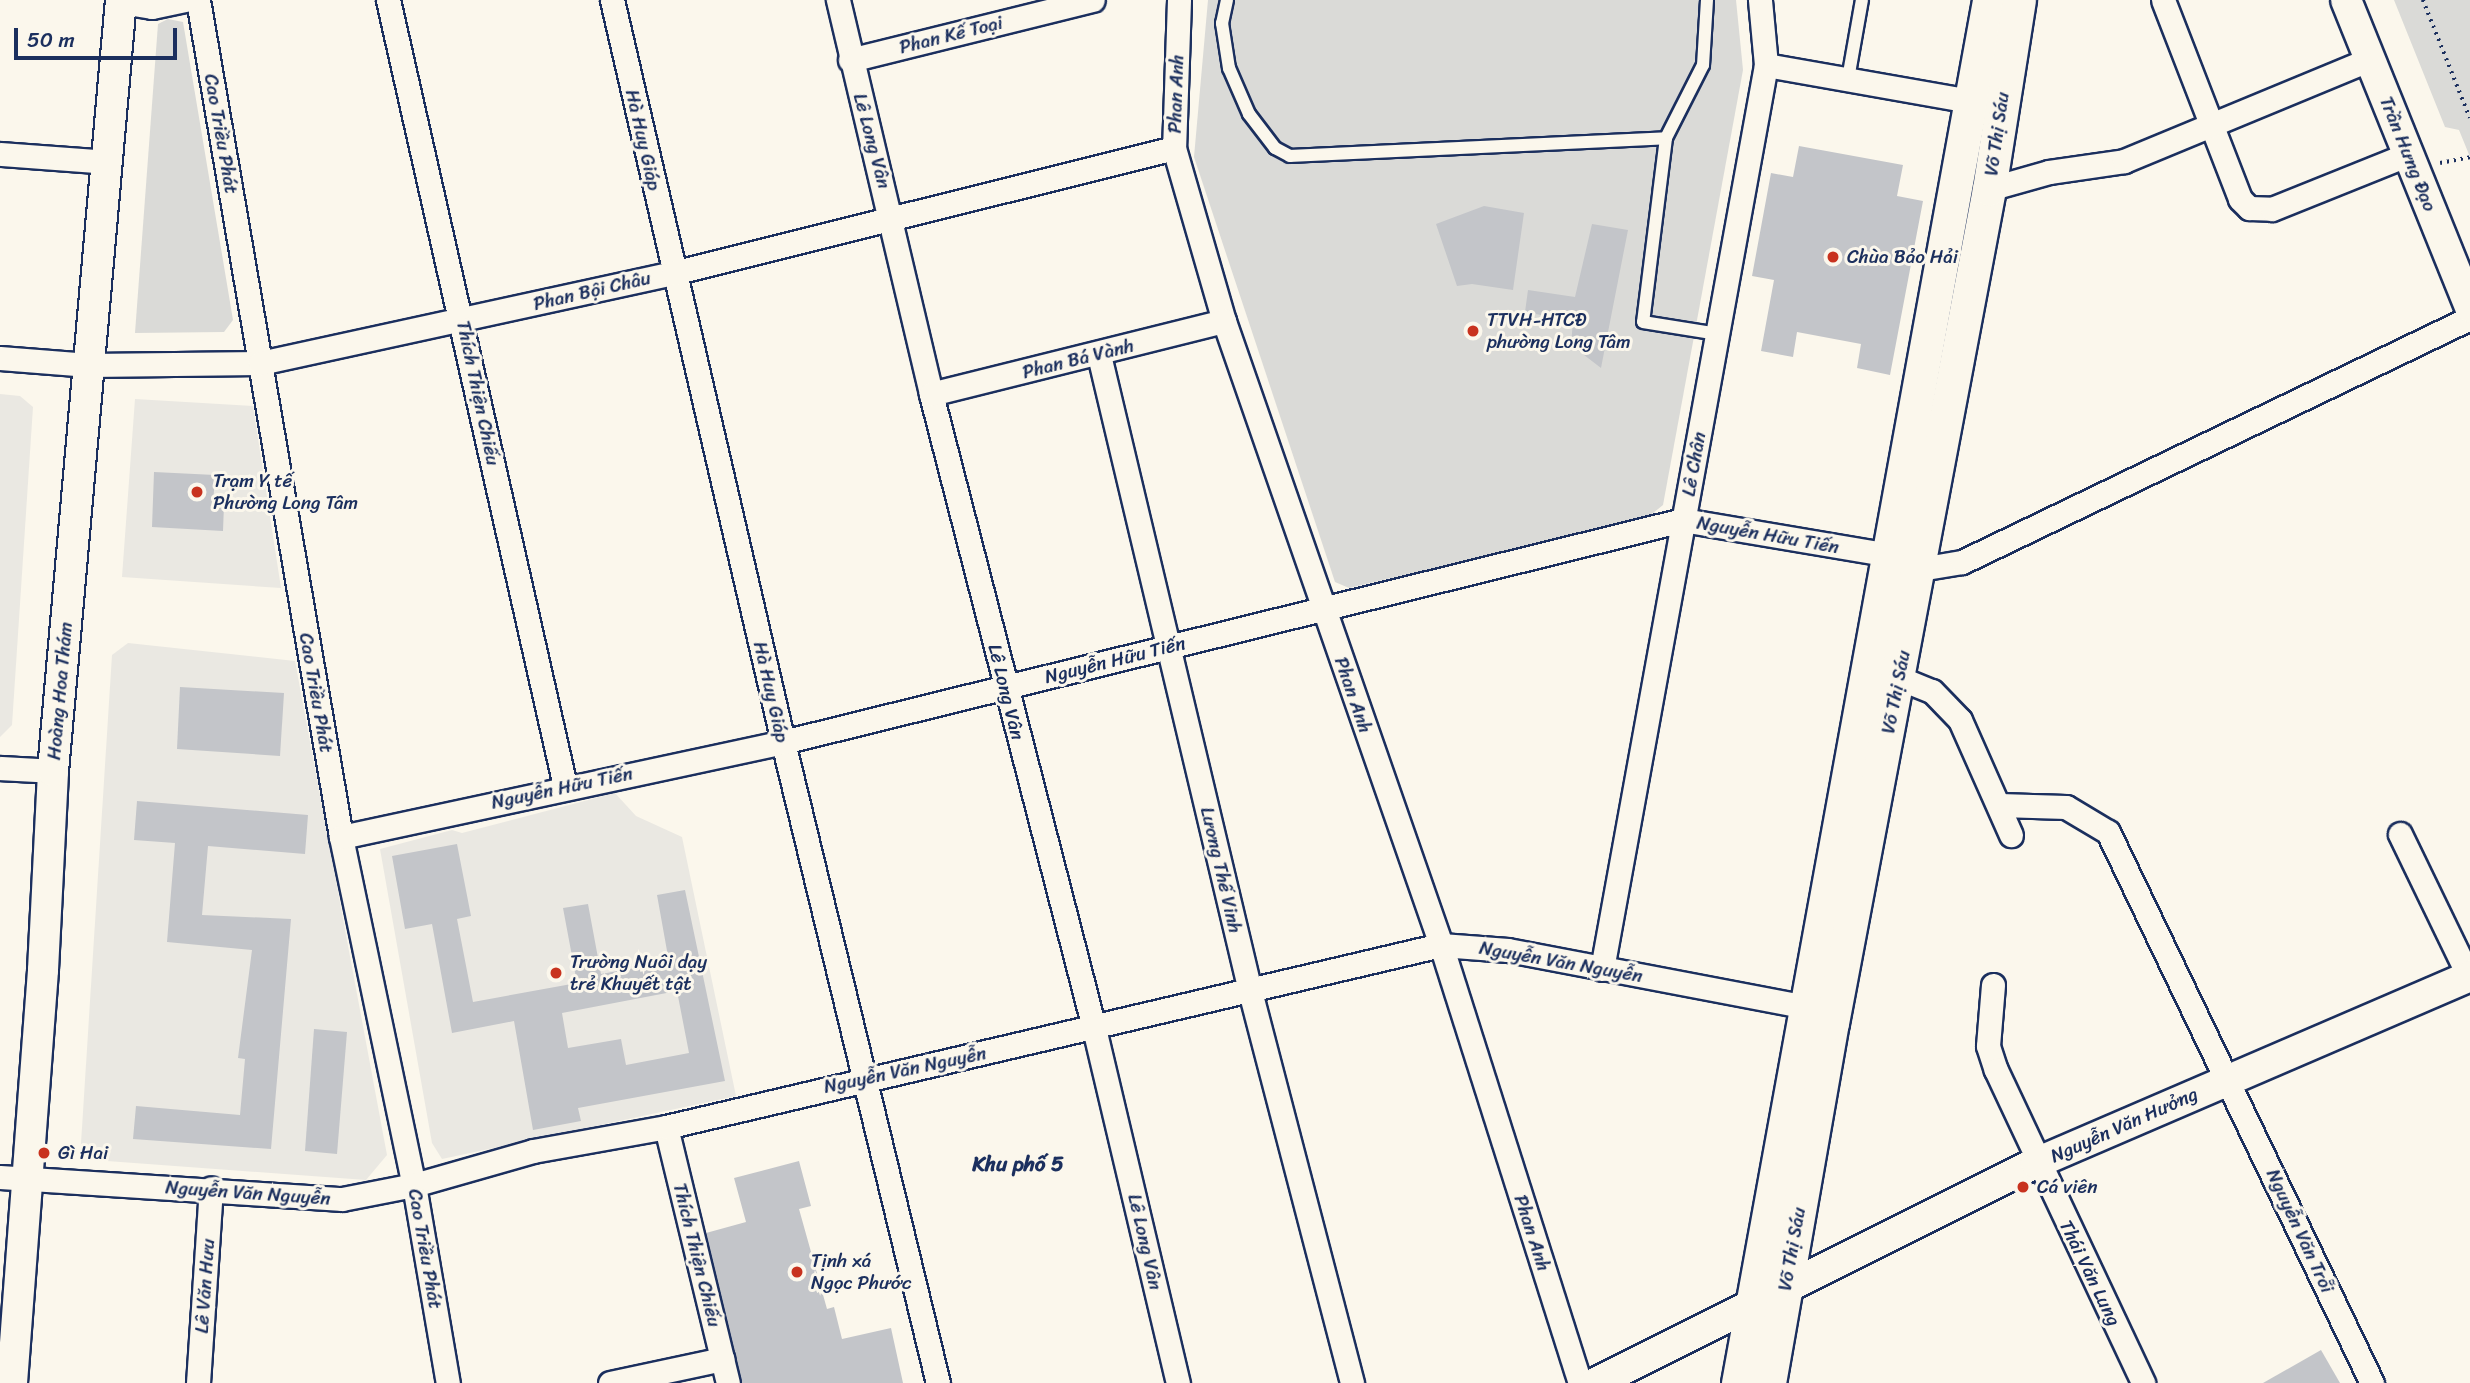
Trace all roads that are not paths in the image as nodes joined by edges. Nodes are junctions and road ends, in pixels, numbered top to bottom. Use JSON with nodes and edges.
{"nodes":[{"id":1,"x":186,"y":0,"type":"edge"},
{"id":2,"x":198,"y":0,"type":"edge"},
{"id":3,"x":388,"y":0,"type":"edge"},
{"id":4,"x":612,"y":0,"type":"edge"},
{"id":5,"x":838,"y":0,"type":"edge"},
{"id":6,"x":1093,"y":0,"type":"edge"},
{"id":7,"x":1180,"y":0,"type":"edge"},
{"id":8,"x":1227,"y":0,"type":"edge"},
{"id":9,"x":1707,"y":0,"type":"edge"},
{"id":10,"x":1760,"y":0,"type":"edge"},
{"id":11,"x":1862,"y":0,"type":"edge"},
{"id":12,"x":1989,"y":0,"type":"edge"},
{"id":13,"x":2019,"y":0,"type":"edge"},
{"id":14,"x":2163,"y":0,"type":"edge"},
{"id":15,"x":2346,"y":0,"type":"edge"},
{"id":16,"x":121,"y":1,"type":"edge"},
{"id":17,"x":850,"y":60,"type":"junction"},
{"id":18,"x":2368,"y":60,"type":"junction"},
{"id":19,"x":1766,"y":65,"type":"junction"},
{"id":20,"x":1848,"y":79,"type":"junction"},
{"id":21,"x":1971,"y":101,"type":"junction"},
{"id":22,"x":2212,"y":127,"type":"junction"},
{"id":23,"x":1666,"y":138,"type":"junction"},
{"id":24,"x":1174,"y":148,"type":"junction"},
{"id":25,"x":0,"y":154,"type":"edge"},
{"id":26,"x":2411,"y":161,"type":"junction"},
{"id":27,"x":108,"y":162,"type":"junction"},
{"id":28,"x":1989,"y":189,"type":"junction"},
{"id":29,"x":891,"y":217,"type":"junction"},
{"id":30,"x":673,"y":273,"type":"junction"},
{"id":31,"x":2470,"y":307,"type":"edge"},
{"id":32,"x":2470,"y":318,"type":"edge"},
{"id":33,"x":462,"y":321,"type":"junction"},
{"id":34,"x":1224,"y":321,"type":"junction"},
{"id":35,"x":1718,"y":334,"type":"junction"},
{"id":36,"x":1099,"y":355,"type":"junction"},
{"id":37,"x":0,"y":358,"type":"edge"},
{"id":38,"x":260,"y":363,"type":"junction"},
{"id":39,"x":89,"y":365,"type":"junction"},
{"id":40,"x":931,"y":394,"type":"junction"},
{"id":41,"x":1683,"y":520,"type":"junction"},
{"id":42,"x":1889,"y":555,"type":"junction"},
{"id":43,"x":1920,"y":569,"type":"junction"},
{"id":44,"x":1323,"y":609,"type":"junction"},
{"id":45,"x":1169,"y":647,"type":"junction"},
{"id":46,"x":1899,"y":678,"type":"junction"},
{"id":47,"x":1004,"y":686,"type":"junction"},
{"id":48,"x":783,"y":742,"type":"junction"},
{"id":49,"x":0,"y":768,"type":"edge"},
{"id":50,"x":53,"y":771,"type":"junction"},
{"id":51,"x":565,"y":786,"type":"junction"},
{"id":52,"x":1999,"y":805,"type":"junction"},
{"id":53,"x":2400,"y":834,"type":"dead end"},
{"id":54,"x":2011,"y":835,"type":"dead end"},
{"id":55,"x":341,"y":837,"type":"junction"},
{"id":56,"x":1441,"y":945,"type":"junction"},
{"id":57,"x":1602,"y":969,"type":"junction"},
{"id":58,"x":2470,"y":977,"type":"edge"},
{"id":59,"x":1993,"y":985,"type":"dead end"},
{"id":60,"x":1250,"y":990,"type":"junction"},
{"id":61,"x":1806,"y":1007,"type":"junction"},
{"id":62,"x":1094,"y":1028,"type":"junction"},
{"id":63,"x":867,"y":1077,"type":"junction"},
{"id":64,"x":2229,"y":1079,"type":"junction"},
{"id":65,"x":666,"y":1127,"type":"junction"},
{"id":66,"x":2036,"y":1163,"type":"junction"},
{"id":67,"x":13,"y":1179,"type":"edge"},
{"id":68,"x":414,"y":1185,"type":"junction"},
{"id":69,"x":211,"y":1188,"type":"junction"},
{"id":70,"x":1785,"y":1290,"type":"junction"},
{"id":71,"x":1750,"y":1307,"type":"junction"},
{"id":72,"x":722,"y":1359,"type":"junction"},
{"id":73,"x":12,"y":1383,"type":"edge"},
{"id":74,"x":198,"y":1383,"type":"edge"},
{"id":75,"x":448,"y":1383,"type":"edge"},
{"id":76,"x":610,"y":1383,"type":"edge"},
{"id":77,"x":728,"y":1383,"type":"edge"},
{"id":78,"x":938,"y":1383,"type":"edge"},
{"id":79,"x":1178,"y":1383,"type":"edge"},
{"id":80,"x":1352,"y":1383,"type":"edge"},
{"id":81,"x":1580,"y":1383,"type":"edge"},
{"id":82,"x":1596,"y":1383,"type":"edge"},
{"id":83,"x":1738,"y":1383,"type":"edge"},
{"id":84,"x":1769,"y":1383,"type":"edge"},
{"id":85,"x":2143,"y":1383,"type":"edge"},
{"id":86,"x":2372,"y":1383,"type":"edge"}],
"edges":[{"from":1,"to":16,"type":"street"},
{"from":2,"to":38,"type":"street","name":"Cao Triều Phát"},
{"from":3,"to":33,"type":"street","name":"Thích Thiện Chiếu"},
{"from":4,"to":30,"type":"street","name":"Hà Huy Giáp"},
{"from":5,"to":17,"type":"street","name":"Lê Long Vân"},
{"from":6,"to":17,"type":"street","name":"Phan Kế Toại"},
{"from":7,"to":24,"type":"street","name":"Phan Anh"},
{"from":8,"to":23,"type":"lane"},
{"from":9,"to":23,"type":"lane"},
{"from":10,"to":19,"type":"street","name":"Lê Chân"},
{"from":11,"to":20,"type":"lane"},
{"from":12,"to":21,"type":"main road","name":"Võ Thị Sáu"},
{"from":13,"to":28,"type":"main road","name":"Võ Thị Sáu"},
{"from":14,"to":22,"type":"street"},
{"from":15,"to":18,"type":"street","name":"Trần Hưng Đạo"},
{"from":16,"to":27,"type":"street","name":"Hoàng Hoa Thám"},
{"from":17,"to":29,"type":"street","name":"Lê Long Vân"},
{"from":18,"to":22,"type":"street"},
{"from":18,"to":26,"type":"street","name":"Trần Hưng Đạo"},
{"from":19,"to":20,"type":"street"},
{"from":19,"to":35,"type":"street","name":"Lê Chân"},
{"from":20,"to":21,"type":"street"},
{"from":21,"to":42,"type":"main road","name":"Võ Thị Sáu"},
{"from":22,"to":26,"type":"street"},
{"from":22,"to":28,"type":"street"},
{"from":23,"to":35,"type":"lane"},
{"from":24,"to":29,"type":"street","name":"Phan Bội Châu"},
{"from":24,"to":34,"type":"street","name":"Phan Anh"},
{"from":25,"to":27,"type":"street"},
{"from":26,"to":31,"type":"street","name":"Trần Hưng Đạo"},
{"from":27,"to":39,"type":"street","name":"Hoàng Hoa Thám"},
{"from":28,"to":43,"type":"main road","name":"Võ Thị Sáu"},
{"from":29,"to":30,"type":"street","name":"Phan Bội Châu"},
{"from":29,"to":40,"type":"street","name":"Lê Long Vân"},
{"from":30,"to":33,"type":"street","name":"Phan Bội Châu"},
{"from":30,"to":48,"type":"street","name":"Hà Huy Giáp"},
{"from":32,"to":43,"type":"street"},
{"from":33,"to":38,"type":"street","name":"Phan Bội Châu"},
{"from":33,"to":51,"type":"street","name":"Thích Thiện Chiếu"},
{"from":34,"to":36,"type":"street","name":"Phan Bá Vành"},
{"from":34,"to":44,"type":"street","name":"Phan Anh"},
{"from":35,"to":41,"type":"street","name":"Lê Chân"},
{"from":36,"to":40,"type":"street","name":"Phan Bá Vành"},
{"from":36,"to":45,"type":"street","name":"Lương Thế Vinh"},
{"from":37,"to":39,"type":"street","name":"Phan Bội Châu"},
{"from":38,"to":39,"type":"street","name":"Phan Bội Châu"},
{"from":38,"to":55,"type":"street","name":"Cao Triều Phát"},
{"from":39,"to":50,"type":"street","name":"Hoàng Hoa Thám"},
{"from":40,"to":47,"type":"street","name":"Lê Long Vân"},
{"from":41,"to":42,"type":"street","name":"Nguyễn Hữu Tiến"},
{"from":41,"to":44,"type":"street","name":"Nguyễn Hữu Tiến"},
{"from":41,"to":57,"type":"street","name":"Lê Chân"},
{"from":42,"to":61,"type":"main road","name":"Võ Thị Sáu"},
{"from":43,"to":46,"type":"main road","name":"Võ Thị Sáu"},
{"from":44,"to":45,"type":"street","name":"Nguyễn Hữu Tiến"},
{"from":44,"to":56,"type":"street","name":"Phan Anh"},
{"from":45,"to":47,"type":"street","name":"Nguyễn Hữu Tiến"},
{"from":45,"to":60,"type":"street","name":"Lương Thế Vinh"},
{"from":46,"to":52,"type":"street"},
{"from":46,"to":70,"type":"main road","name":"Võ Thị Sáu"},
{"from":47,"to":48,"type":"street","name":"Nguyễn Hữu Tiến"},
{"from":47,"to":62,"type":"street","name":"Lê Long Vân"},
{"from":48,"to":51,"type":"street","name":"Nguyễn Hữu Tiến"},
{"from":48,"to":63,"type":"street","name":"Hà Huy Giáp"},
{"from":49,"to":50,"type":"street"},
{"from":50,"to":67,"type":"street","name":"Hoàng Hoa Thám"},
{"from":51,"to":55,"type":"street","name":"Nguyễn Hữu Tiến"},
{"from":52,"to":54,"type":"street"},
{"from":52,"to":64,"type":"street","name":"Nguyễn Văn Trỗi"},
{"from":53,"to":58,"type":"street"},
{"from":55,"to":68,"type":"street","name":"Cao Triều Phát"},
{"from":56,"to":57,"type":"street","name":"Nguyễn Văn Nguyễn"},
{"from":56,"to":60,"type":"street","name":"Nguyễn Văn Nguyễn"},
{"from":56,"to":81,"type":"street","name":"Phan Anh"},
{"from":57,"to":61,"type":"street","name":"Nguyễn Văn Nguyễn"},
{"from":58,"to":64,"type":"street","name":"Nguyễn Văn Hưởng"},
{"from":59,"to":66,"type":"street","name":"Thái Văn Lung"},
{"from":60,"to":62,"type":"street","name":"Nguyễn Văn Nguyễn"},
{"from":60,"to":80,"type":"street","name":"Lương Thế Vinh"},
{"from":61,"to":71,"type":"main road","name":"Võ Thị Sáu"},
{"from":62,"to":63,"type":"street","name":"Nguyễn Văn Nguyễn"},
{"from":62,"to":79,"type":"street","name":"Lê Long Vân"},
{"from":63,"to":65,"type":"street","name":"Nguyễn Văn Nguyễn"},
{"from":63,"to":78,"type":"street","name":"Hà Huy Giáp"},
{"from":64,"to":66,"type":"street","name":"Nguyễn Văn Hưởng"},
{"from":64,"to":86,"type":"street","name":"Nguyễn Văn Trỗi"},
{"from":65,"to":68,"type":"street","name":"Nguyễn Văn Nguyễn"},
{"from":65,"to":72,"type":"street","name":"Thích Thiện Chiếu"},
{"from":66,"to":70,"type":"street","name":"Nguyễn Văn Hưởng"},
{"from":66,"to":85,"type":"street","name":"Thái Văn Lung"},
{"from":67,"to":69,"type":"street","name":"Nguyễn Văn Nguyễn"},
{"from":67,"to":73,"type":"street","name":"Hoàng Hoa Thám"},
{"from":68,"to":69,"type":"street","name":"Nguyễn Văn Nguyễn"},
{"from":68,"to":75,"type":"street","name":"Cao Triều Phát"},
{"from":69,"to":74,"type":"street","name":"Lê Văn Hưu"},
{"from":70,"to":71,"type":"street","name":"Nguyễn Văn Hưởng"},
{"from":70,"to":84,"type":"main road","name":"Võ Thị Sáu"},
{"from":71,"to":82,"type":"street","name":"Nguyễn Văn Hưởng"},
{"from":71,"to":83,"type":"main road","name":"Võ Thị Sáu"},
{"from":72,"to":76,"type":"street"},
{"from":72,"to":77,"type":"street","name":"Thích Thiện Chiếu"}]}
